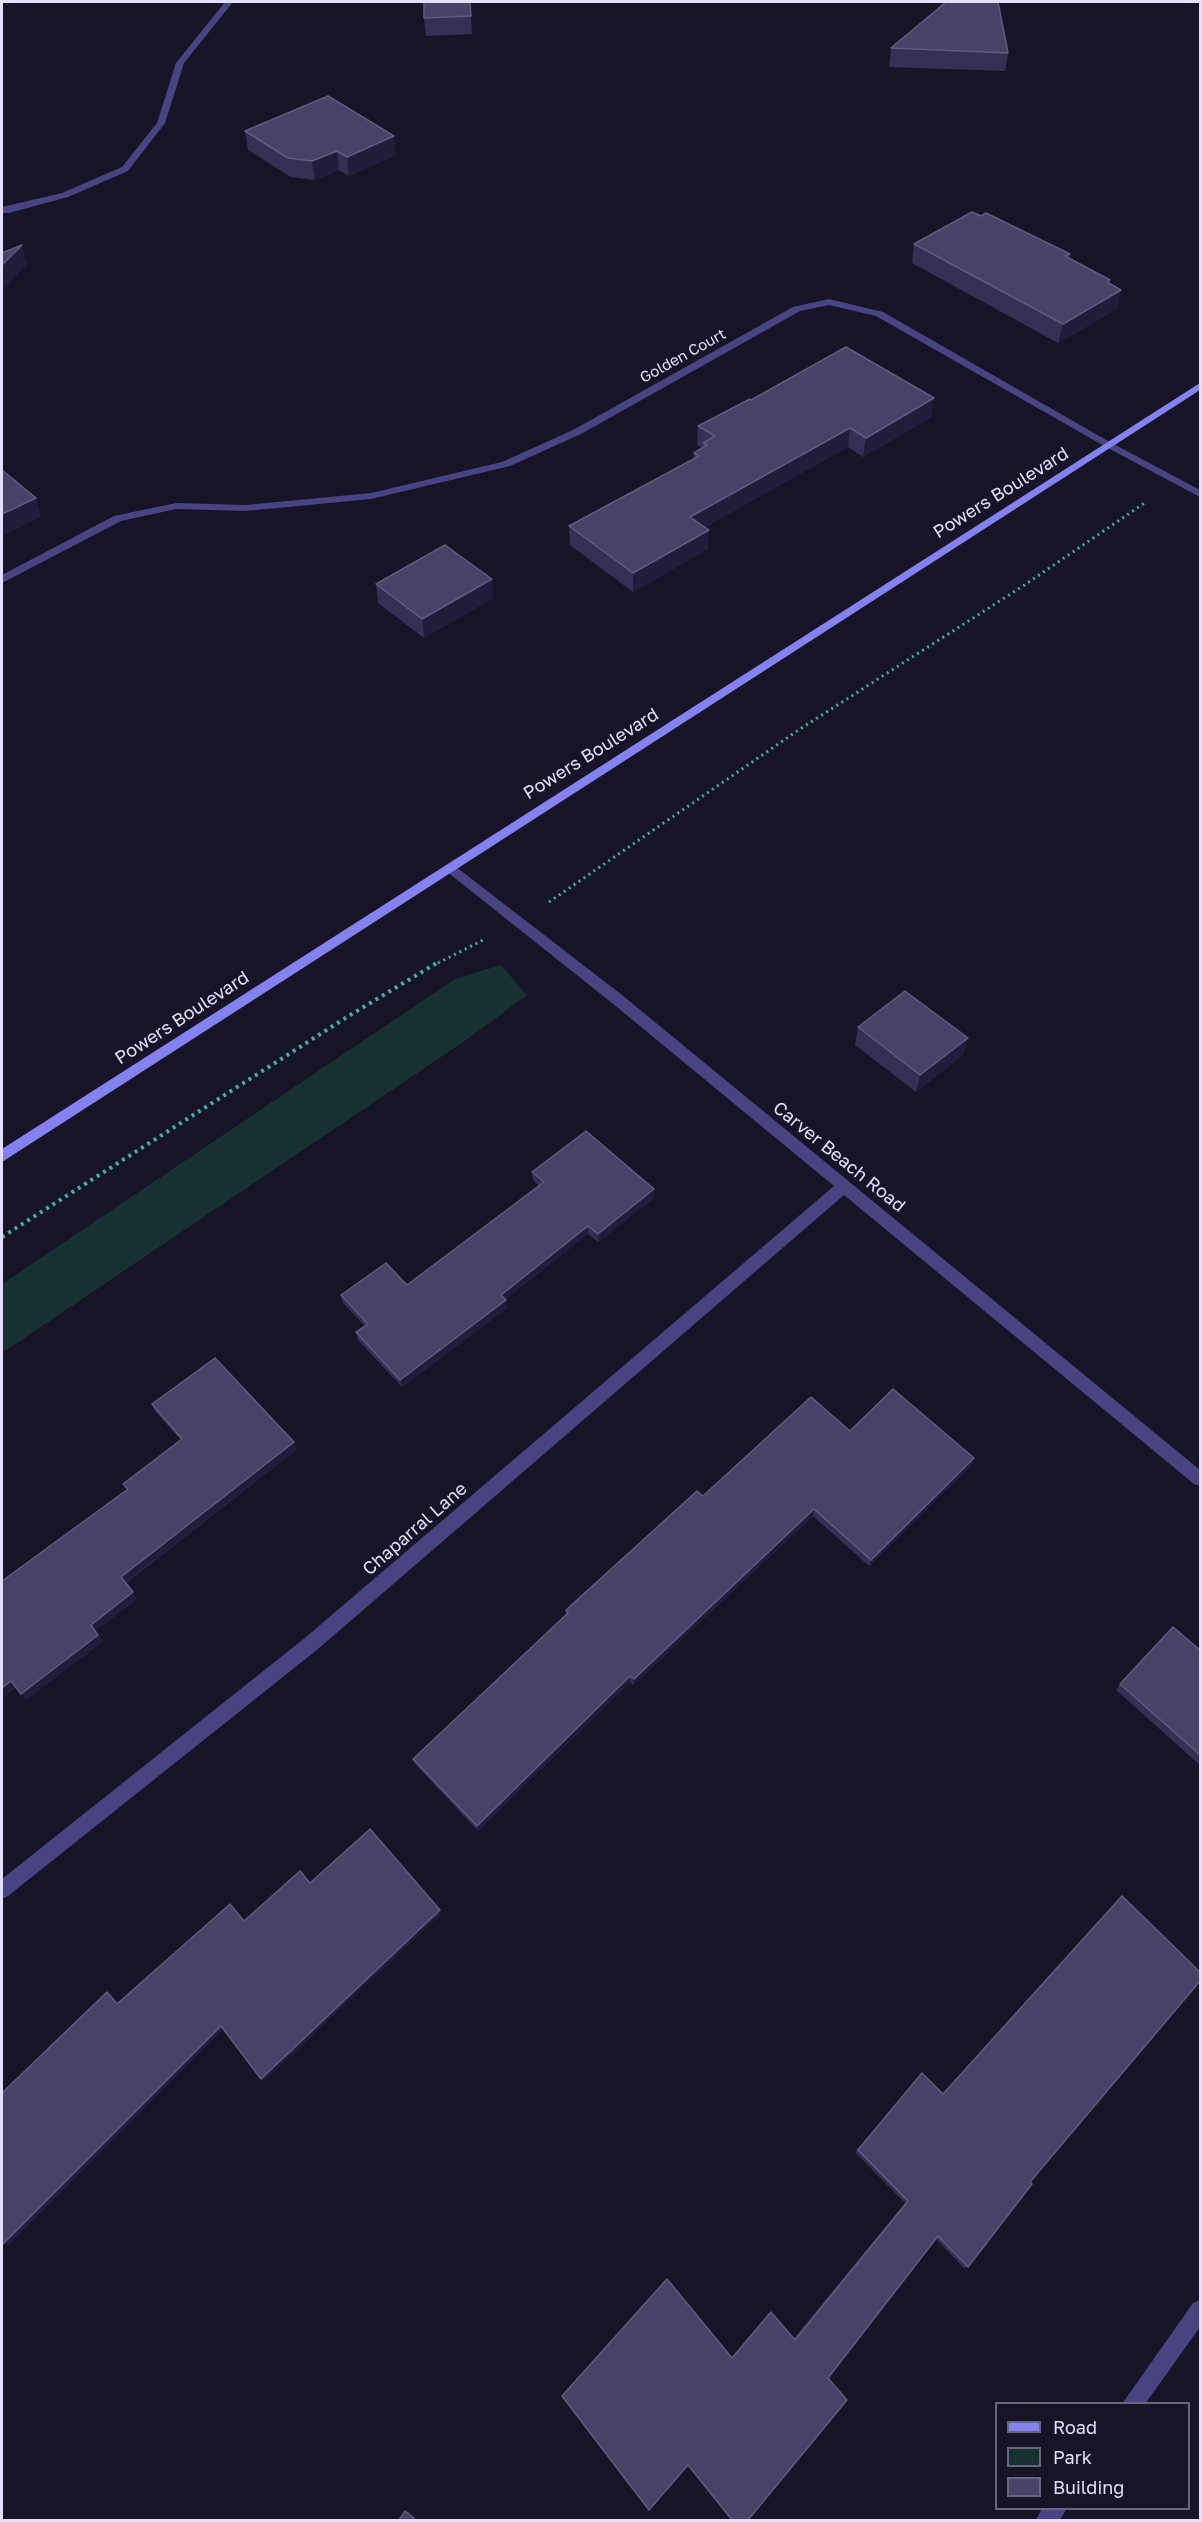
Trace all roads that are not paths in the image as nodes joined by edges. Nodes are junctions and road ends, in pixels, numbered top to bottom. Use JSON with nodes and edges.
{"nodes":[{"id":1,"x":229,"y":2,"type":"edge"},
{"id":2,"x":2,"y":210,"type":"edge"},
{"id":3,"x":1200,"y":386,"type":"edge"},
{"id":4,"x":1110,"y":445,"type":"junction"},
{"id":5,"x":1200,"y":494,"type":"edge"},
{"id":6,"x":2,"y":579,"type":"edge"},
{"id":7,"x":451,"y":868,"type":"junction"},
{"id":8,"x":2,"y":1156,"type":"edge"},
{"id":9,"x":844,"y":1186,"type":"junction"},
{"id":10,"x":1200,"y":1479,"type":"edge"},
{"id":11,"x":2,"y":1890,"type":"edge"},
{"id":12,"x":1200,"y":2310,"type":"edge"},
{"id":13,"x":1133,"y":2402,"type":"edge"}],
"edges":[{"from":1,"to":2,"type":"street"},
{"from":3,"to":4,"type":"main road","name":"Powers Boulevard"},
{"from":4,"to":5,"type":"street","name":"Golden Court"},
{"from":4,"to":6,"type":"street","name":"Golden Court"},
{"from":4,"to":7,"type":"main road","name":"Powers Boulevard"},
{"from":7,"to":8,"type":"main road","name":"Powers Boulevard"},
{"from":7,"to":9,"type":"street","name":"Carver Beach Road"},
{"from":9,"to":10,"type":"street","name":"Carver Beach Road"},
{"from":9,"to":11,"type":"street","name":"Chaparral Lane"},
{"from":12,"to":13,"type":"street"}]}
